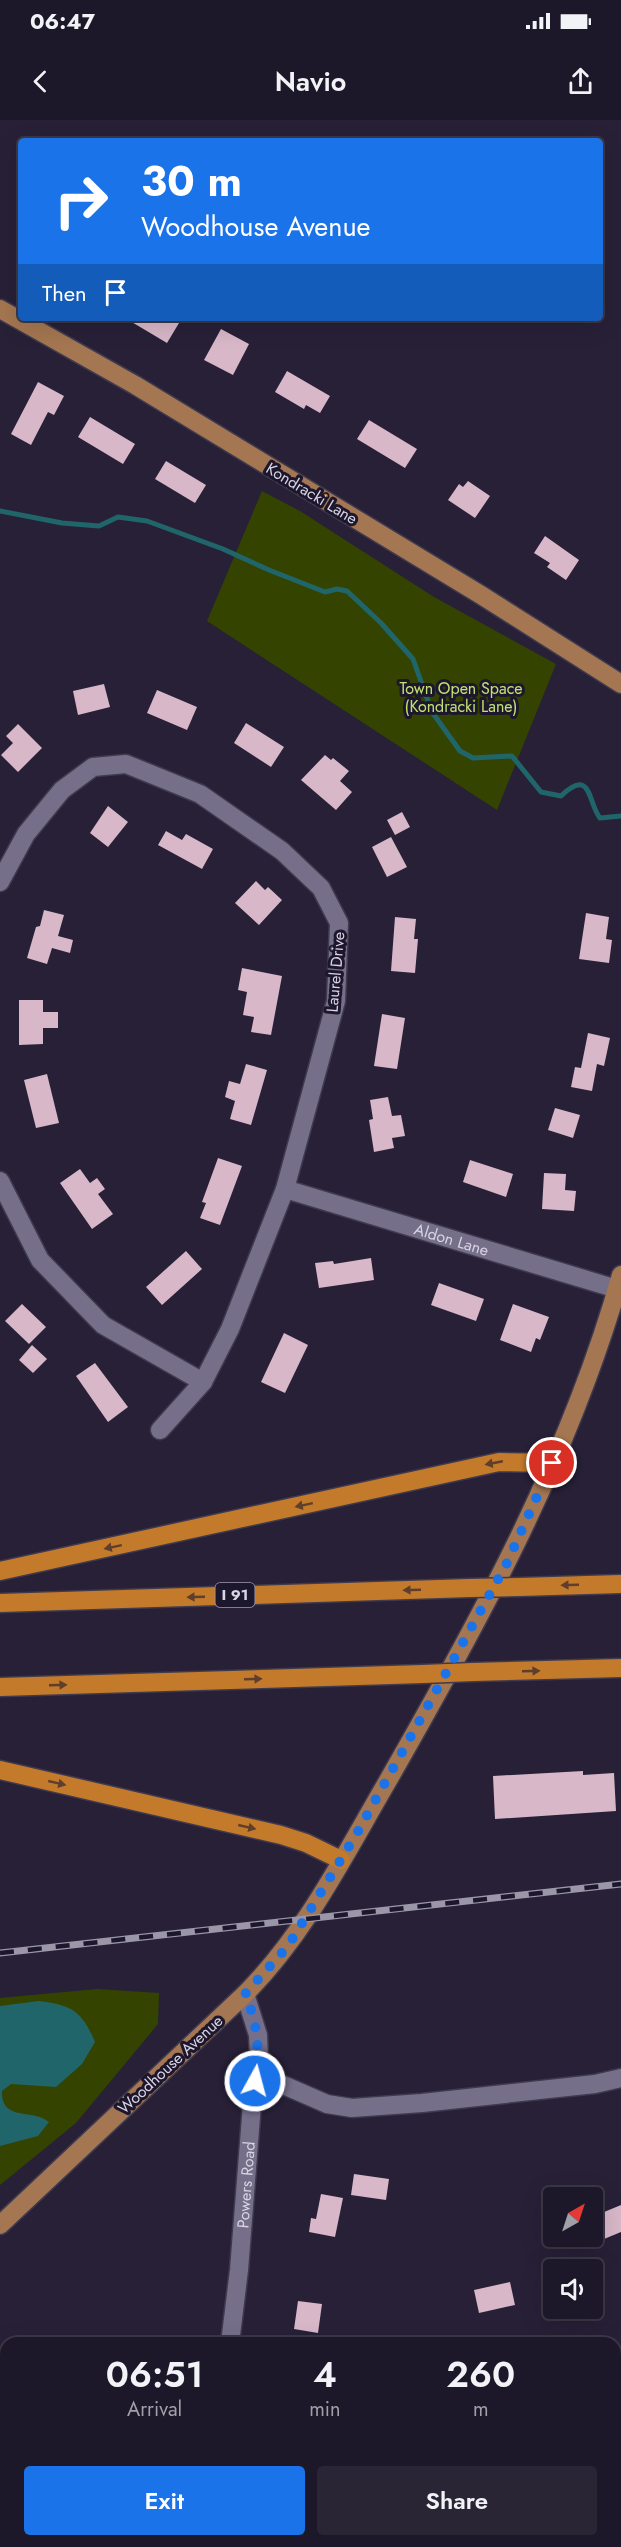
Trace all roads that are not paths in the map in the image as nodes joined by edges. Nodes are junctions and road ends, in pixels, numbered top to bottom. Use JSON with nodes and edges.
{"nodes":[{"id":1,"x":0,"y":309,"type":"edge"},
{"id":2,"x":18,"y":319,"type":"edge"},
{"id":3,"x":21,"y":321,"type":"edge"},
{"id":4,"x":621,"y":684,"type":"edge"},
{"id":5,"x":0,"y":882,"type":"edge"},
{"id":6,"x":0,"y":1181,"type":"edge"},
{"id":7,"x":285,"y":1189,"type":"junction"},
{"id":8,"x":619,"y":1282,"type":"edge"},
{"id":9,"x":203,"y":1382,"type":"junction"},
{"id":10,"x":160,"y":1430,"type":"dead end"},
{"id":11,"x":552,"y":1463,"type":"junction"},
{"id":12,"x":0,"y":1571,"type":"edge"},
{"id":13,"x":621,"y":1584,"type":"edge"},
{"id":14,"x":0,"y":1603,"type":"edge"},
{"id":15,"x":621,"y":1668,"type":"edge"},
{"id":16,"x":0,"y":1687,"type":"edge"},
{"id":17,"x":0,"y":1770,"type":"edge"},
{"id":18,"x":341,"y":1860,"type":"junction"},
{"id":19,"x":245,"y":1994,"type":"junction"},
{"id":20,"x":256,"y":2073,"type":"junction"},
{"id":21,"x":621,"y":2078,"type":"edge"},
{"id":22,"x":0,"y":2225,"type":"edge"},
{"id":23,"x":231,"y":2337,"type":"edge"}],
"edges":[{"from":1,"to":2,"type":"main road","name":"Kondracki Lane"},
{"from":3,"to":4,"type":"main road","name":"Kondracki Lane"},
{"from":5,"to":7,"type":"street","name":"Laurel Drive"},
{"from":6,"to":9,"type":"street"},
{"from":7,"to":8,"type":"street","name":"Aldon Lane"},
{"from":7,"to":9,"type":"street","name":"Laurel Drive"},
{"from":8,"to":11,"type":"main road","name":"Woodhouse Avenue"},
{"from":9,"to":10,"type":"street","name":"Laurel Drive"},
{"from":11,"to":12,"type":"highway","one_way":true},
{"from":11,"to":18,"type":"main road","name":"Woodhouse Avenue"},
{"from":13,"to":14,"type":"highway","number":"I 91","one_way":true,"bridge":true},
{"from":16,"to":15,"type":"highway","one_way":true,"bridge":true},
{"from":17,"to":18,"type":"highway","one_way":true},
{"from":18,"to":19,"type":"main road","name":"Woodhouse Avenue"},
{"from":19,"to":20,"type":"street","name":"Powers Road"},
{"from":19,"to":22,"type":"main road","name":"Woodhouse Avenue"},
{"from":20,"to":21,"type":"street"},
{"from":20,"to":23,"type":"street","name":"Powers Road"}]}
